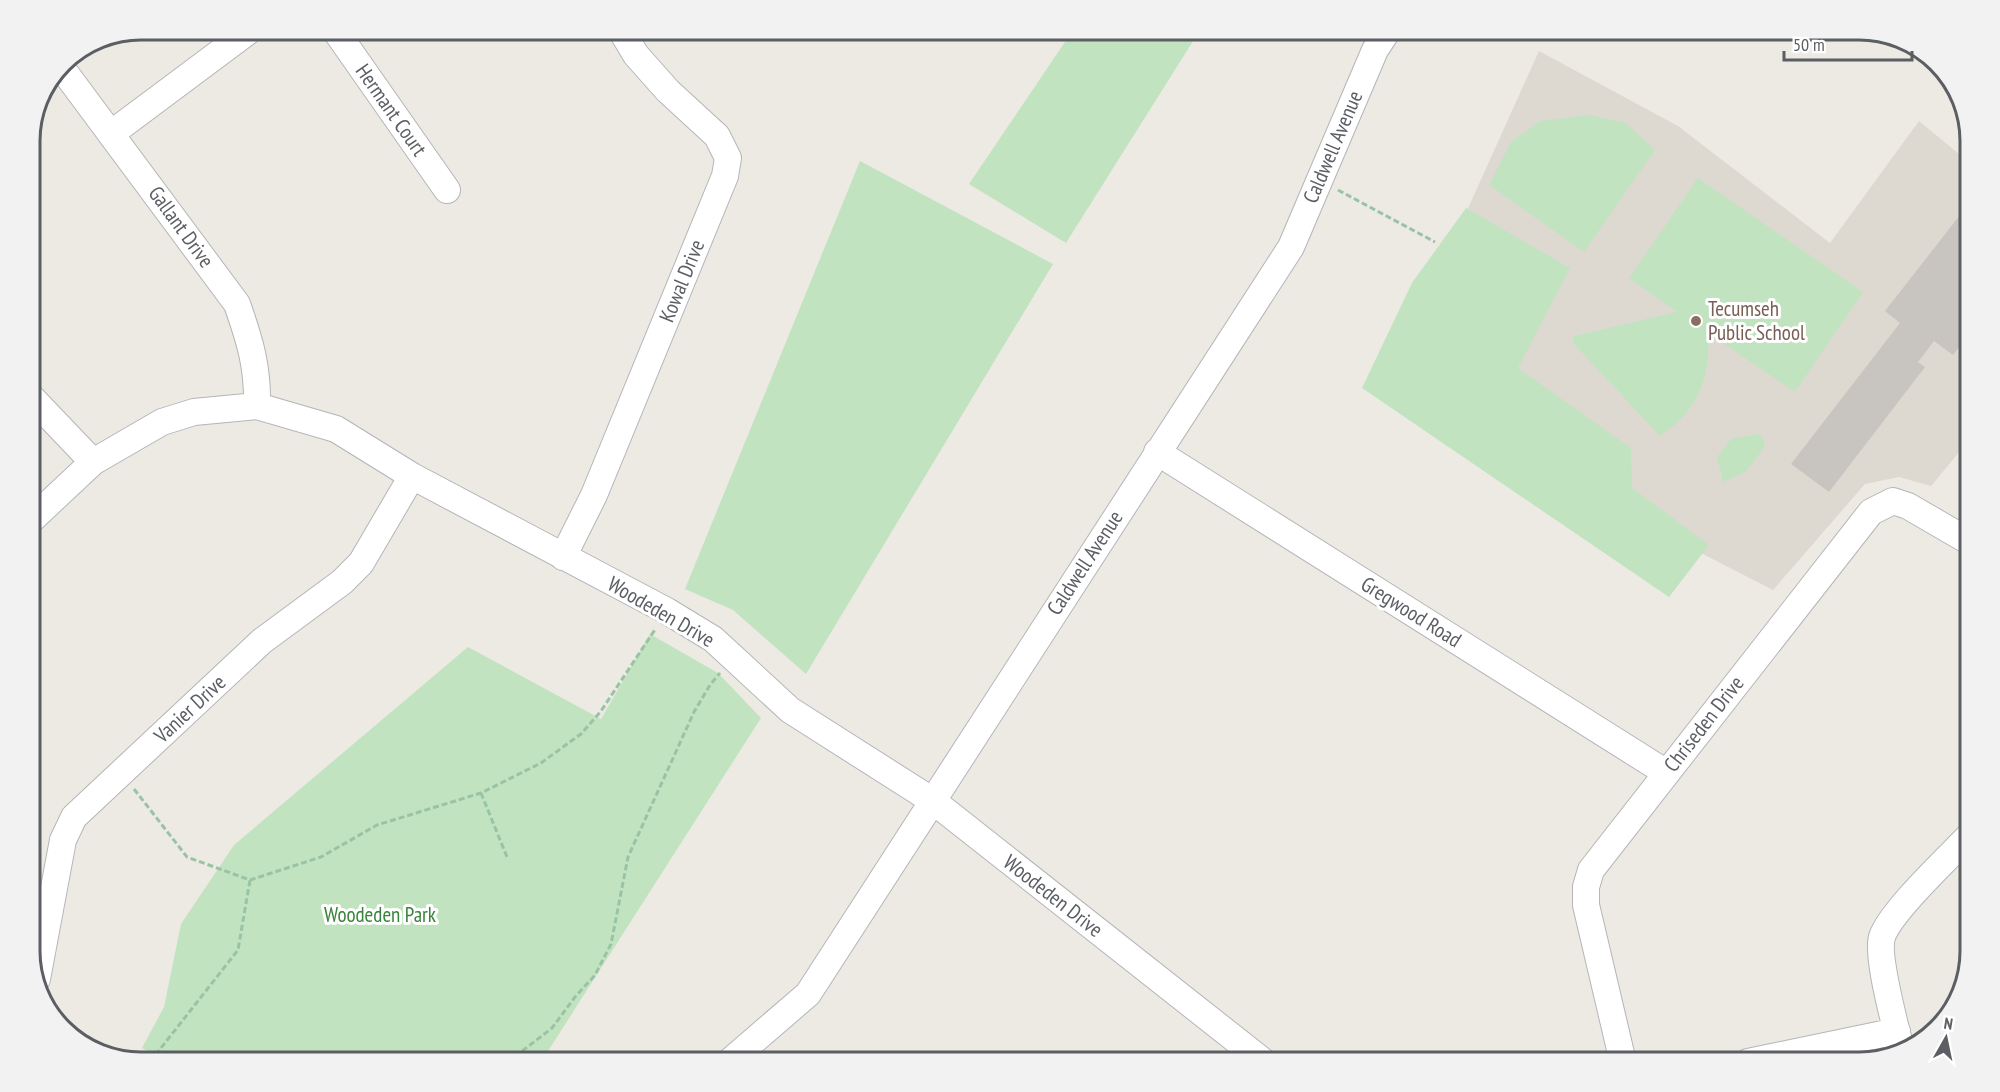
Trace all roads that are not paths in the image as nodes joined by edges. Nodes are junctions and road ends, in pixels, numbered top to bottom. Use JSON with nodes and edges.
{"nodes":[{"id":1,"x":237,"y":40,"type":"edge"},
{"id":2,"x":342,"y":40,"type":"edge"},
{"id":3,"x":627,"y":40,"type":"edge"},
{"id":4,"x":1382,"y":40,"type":"edge"},
{"id":5,"x":67,"y":74,"type":"edge"},
{"id":6,"x":112,"y":133,"type":"junction"},
{"id":7,"x":447,"y":190,"type":"dead end"},
{"id":8,"x":257,"y":406,"type":"junction"},
{"id":9,"x":41,"y":408,"type":"edge"},
{"id":10,"x":1157,"y":452,"type":"junction"},
{"id":11,"x":93,"y":462,"type":"junction"},
{"id":12,"x":412,"y":476,"type":"junction"},
{"id":13,"x":41,"y":511,"type":"edge"},
{"id":14,"x":1959,"y":536,"type":"edge"},
{"id":15,"x":563,"y":557,"type":"junction"},
{"id":16,"x":1665,"y":771,"type":"junction"},
{"id":17,"x":933,"y":801,"type":"junction"},
{"id":18,"x":1960,"y":846,"type":"edge"},
{"id":19,"x":41,"y":957,"type":"edge"},
{"id":20,"x":1899,"y":1041,"type":"edge"},
{"id":21,"x":741,"y":1052,"type":"edge"},
{"id":22,"x":1251,"y":1052,"type":"edge"},
{"id":23,"x":1621,"y":1052,"type":"edge"},
{"id":24,"x":1820,"y":1052,"type":"edge"}],
"edges":[{"from":1,"to":6,"type":"street"},
{"from":2,"to":7,"type":"street","name":"Hermant Court"},
{"from":3,"to":15,"type":"street","name":"Kowal Drive"},
{"from":4,"to":10,"type":"street","name":"Caldwell Avenue"},
{"from":5,"to":6,"type":"street","name":"Gallant Drive"},
{"from":6,"to":8,"type":"street","name":"Gallant Drive"},
{"from":8,"to":11,"type":"street","name":"Woodeden Drive"},
{"from":8,"to":12,"type":"street","name":"Woodeden Drive"},
{"from":9,"to":11,"type":"street"},
{"from":10,"to":16,"type":"street","name":"Gregwood Road"},
{"from":10,"to":17,"type":"street","name":"Caldwell Avenue"},
{"from":11,"to":13,"type":"street","name":"Woodeden Drive"},
{"from":12,"to":15,"type":"street","name":"Woodeden Drive"},
{"from":12,"to":19,"type":"street","name":"Vanier Drive"},
{"from":14,"to":16,"type":"street","name":"Chriseden Drive"},
{"from":15,"to":17,"type":"street","name":"Woodeden Drive"},
{"from":16,"to":23,"type":"street","name":"Chriseden Drive"},
{"from":17,"to":21,"type":"street","name":"Caldwell Avenue"},
{"from":17,"to":22,"type":"street","name":"Woodeden Drive"},
{"from":18,"to":20,"type":"street"},
{"from":20,"to":24,"type":"street"}]}
